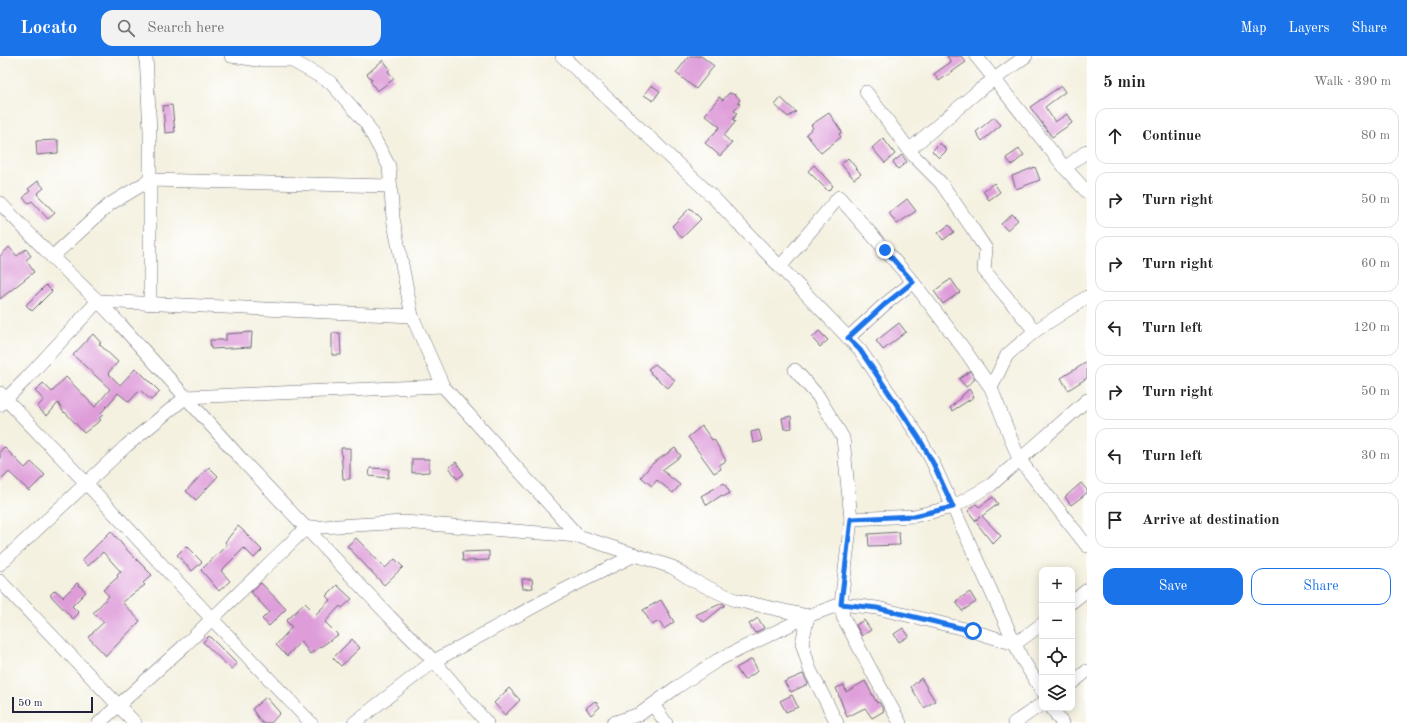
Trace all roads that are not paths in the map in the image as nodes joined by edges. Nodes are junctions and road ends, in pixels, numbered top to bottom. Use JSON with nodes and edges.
{"nodes":[{"id":1,"x":146,"y":56,"type":"edge"},
{"id":2,"x":231,"y":56,"type":"edge"},
{"id":3,"x":562,"y":56,"type":"edge"},
{"id":4,"x":976,"y":56,"type":"edge"},
{"id":5,"x":1026,"y":56,"type":"edge"},
{"id":6,"x":293,"y":58,"type":"edge"},
{"id":7,"x":994,"y":80,"type":"junction"},
{"id":8,"x":866,"y":92,"type":"dead end"},
{"id":9,"x":909,"y":150,"type":"junction"},
{"id":10,"x":1087,"y":152,"type":"edge"},
{"id":11,"x":1065,"y":168,"type":"junction"},
{"id":12,"x":150,"y":180,"type":"junction"},
{"id":13,"x":390,"y":186,"type":"junction"},
{"id":14,"x":1087,"y":192,"type":"edge"},
{"id":15,"x":0,"y":203,"type":"edge"},
{"id":16,"x":52,"y":257,"type":"junction"},
{"id":17,"x":780,"y":267,"type":"junction"},
{"id":18,"x":913,"y":282,"type":"junction"},
{"id":19,"x":1087,"y":296,"type":"edge"},
{"id":20,"x":98,"y":301,"type":"junction"},
{"id":21,"x":150,"y":304,"type":"junction"},
{"id":22,"x":412,"y":316,"type":"junction"},
{"id":23,"x":1035,"y":331,"type":"junction"},
{"id":24,"x":848,"y":338,"type":"junction"},
{"id":25,"x":795,"y":370,"type":"dead end"},
{"id":26,"x":443,"y":386,"type":"junction"},
{"id":27,"x":991,"y":388,"type":"junction"},
{"id":28,"x":186,"y":397,"type":"junction"},
{"id":29,"x":2,"y":399,"type":"edge"},
{"id":30,"x":1087,"y":400,"type":"edge"},
{"id":31,"x":1019,"y":459,"type":"junction"},
{"id":32,"x":86,"y":483,"type":"junction"},
{"id":33,"x":953,"y":507,"type":"junction"},
{"id":34,"x":851,"y":519,"type":"junction"},
{"id":35,"x":306,"y":528,"type":"junction"},
{"id":36,"x":578,"y":536,"type":"junction"},
{"id":37,"x":1087,"y":546,"type":"edge"},
{"id":38,"x":635,"y":555,"type":"junction"},
{"id":39,"x":0,"y":564,"type":"edge"},
{"id":40,"x":0,"y":581,"type":"edge"},
{"id":41,"x":1087,"y":590,"type":"edge"},
{"id":42,"x":1075,"y":600,"type":"edge"},
{"id":43,"x":841,"y":604,"type":"junction"},
{"id":44,"x":808,"y":616,"type":"junction"},
{"id":45,"x":212,"y":619,"type":"junction"},
{"id":46,"x":1039,"y":626,"type":"edge"},
{"id":47,"x":1015,"y":644,"type":"junction"},
{"id":48,"x":434,"y":662,"type":"junction"},
{"id":49,"x":1087,"y":671,"type":"edge"},
{"id":50,"x":1075,"y":681,"type":"edge"},
{"id":51,"x":1039,"y":686,"type":"edge"},
{"id":52,"x":653,"y":705,"type":"junction"},
{"id":53,"x":118,"y":706,"type":"junction"},
{"id":54,"x":1039,"y":706,"type":"edge"},
{"id":55,"x":1054,"y":711,"type":"edge"},
{"id":56,"x":99,"y":723,"type":"edge"},
{"id":57,"x":135,"y":723,"type":"edge"},
{"id":58,"x":311,"y":723,"type":"edge"},
{"id":59,"x":354,"y":723,"type":"edge"},
{"id":60,"x":487,"y":723,"type":"edge"},
{"id":61,"x":614,"y":723,"type":"edge"},
{"id":62,"x":666,"y":723,"type":"edge"},
{"id":63,"x":837,"y":723,"type":"edge"},
{"id":64,"x":900,"y":723,"type":"edge"},
{"id":65,"x":1014,"y":723,"type":"edge"},
{"id":66,"x":1062,"y":723,"type":"edge"}],
"edges":[{"from":1,"to":12,"type":"street"},
{"from":2,"to":6,"type":"street"},
{"from":3,"to":17,"type":"street"},
{"from":4,"to":7,"type":"street"},
{"from":5,"to":7,"type":"street"},
{"from":6,"to":13,"type":"street"},
{"from":7,"to":9,"type":"street"},
{"from":7,"to":11,"type":"street"},
{"from":8,"to":9,"type":"street"},
{"from":9,"to":23,"type":"street"},
{"from":10,"to":11,"type":"street"},
{"from":11,"to":14,"type":"street"},
{"from":12,"to":13,"type":"street"},
{"from":12,"to":16,"type":"street"},
{"from":12,"to":21,"type":"street"},
{"from":13,"to":22,"type":"street"},
{"from":15,"to":16,"type":"street"},
{"from":16,"to":20,"type":"street"},
{"from":17,"to":18,"type":"street"},
{"from":17,"to":24,"type":"street"},
{"from":18,"to":24,"type":"street"},
{"from":18,"to":27,"type":"street"},
{"from":19,"to":23,"type":"street"},
{"from":20,"to":21,"type":"street"},
{"from":20,"to":28,"type":"street"},
{"from":20,"to":29,"type":"street"},
{"from":21,"to":22,"type":"street"},
{"from":22,"to":26,"type":"street"},
{"from":23,"to":27,"type":"street"},
{"from":24,"to":33,"type":"street"},
{"from":25,"to":34,"type":"street"},
{"from":26,"to":28,"type":"street"},
{"from":26,"to":36,"type":"street"},
{"from":27,"to":31,"type":"street"},
{"from":28,"to":32,"type":"street"},
{"from":28,"to":35,"type":"street"},
{"from":29,"to":32,"type":"street"},
{"from":30,"to":31,"type":"street"},
{"from":31,"to":33,"type":"street"},
{"from":31,"to":37,"type":"street"},
{"from":32,"to":39,"type":"street"},
{"from":32,"to":45,"type":"street"},
{"from":33,"to":34,"type":"street"},
{"from":33,"to":47,"type":"street"},
{"from":34,"to":43,"type":"street"},
{"from":35,"to":36,"type":"street"},
{"from":35,"to":45,"type":"street"},
{"from":35,"to":48,"type":"street"},
{"from":36,"to":38,"type":"street"},
{"from":38,"to":44,"type":"street"},
{"from":38,"to":48,"type":"street"},
{"from":40,"to":53,"type":"street"},
{"from":41,"to":42,"type":"street"},
{"from":43,"to":44,"type":"street"},
{"from":43,"to":47,"type":"street"},
{"from":43,"to":64,"type":"street"},
{"from":44,"to":52,"type":"street"},
{"from":44,"to":63,"type":"street"},
{"from":45,"to":53,"type":"street"},
{"from":45,"to":58,"type":"street"},
{"from":46,"to":47,"type":"street"},
{"from":47,"to":51,"type":"street"},
{"from":48,"to":59,"type":"street"},
{"from":48,"to":60,"type":"street"},
{"from":49,"to":50,"type":"street"},
{"from":52,"to":61,"type":"street"},
{"from":52,"to":62,"type":"street"},
{"from":53,"to":56,"type":"street"},
{"from":53,"to":57,"type":"street"},
{"from":54,"to":65,"type":"street"},
{"from":55,"to":66,"type":"street"}]}
